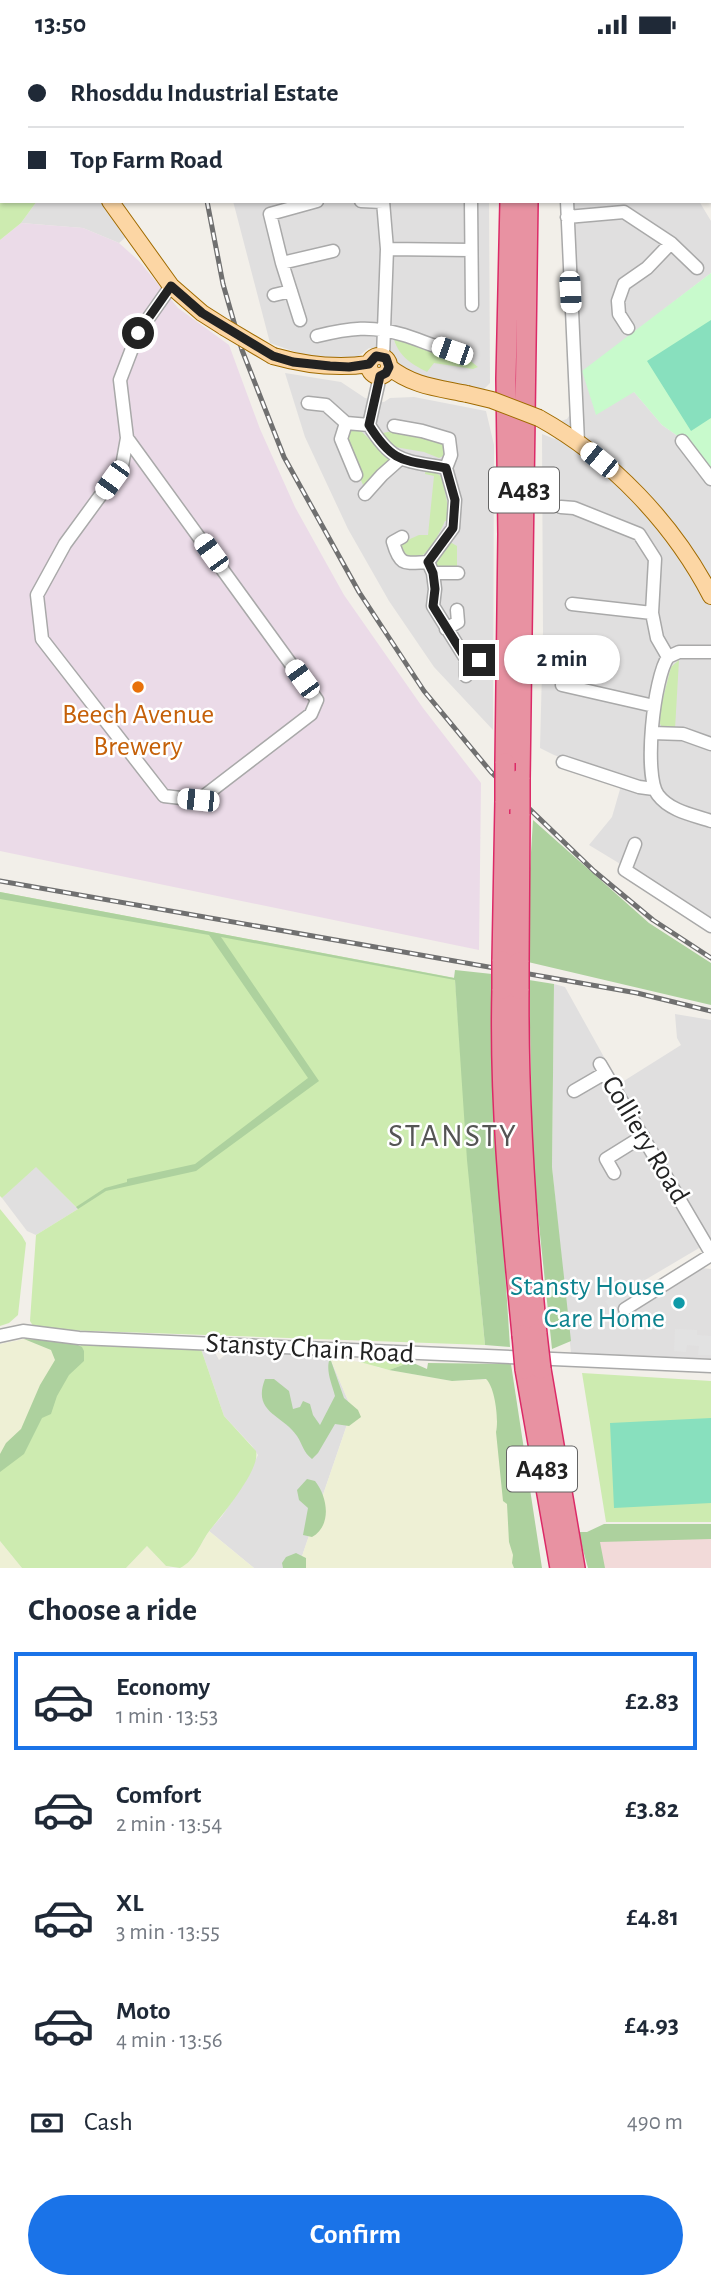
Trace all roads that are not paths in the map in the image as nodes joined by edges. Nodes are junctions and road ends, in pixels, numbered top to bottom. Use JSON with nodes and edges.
{"nodes":[{"id":1,"x":115,"y":203,"type":"edge"},
{"id":2,"x":310,"y":203,"type":"edge"},
{"id":3,"x":383,"y":203,"type":"edge"},
{"id":4,"x":471,"y":203,"type":"edge"},
{"id":5,"x":510,"y":203,"type":"edge"},
{"id":6,"x":528,"y":203,"type":"edge"},
{"id":7,"x":567,"y":203,"type":"edge"},
{"id":8,"x":623,"y":207,"type":"edge"},
{"id":9,"x":567,"y":217,"type":"junction"},
{"id":10,"x":671,"y":243,"type":"junction"},
{"id":11,"x":387,"y":249,"type":"junction"},
{"id":12,"x":471,"y":250,"type":"junction"},
{"id":13,"x":334,"y":251,"type":"dead end"},
{"id":14,"x":282,"y":264,"type":"junction"},
{"id":15,"x":697,"y":268,"type":"dead end"},
{"id":16,"x":171,"y":286,"type":"junction"},
{"id":17,"x":291,"y":291,"type":"junction"},
{"id":18,"x":274,"y":295,"type":"dead end"},
{"id":19,"x":472,"y":305,"type":"dead end"},
{"id":20,"x":300,"y":320,"type":"dead end"},
{"id":21,"x":628,"y":328,"type":"dead end"},
{"id":22,"x":382,"y":331,"type":"junction"},
{"id":23,"x":317,"y":336,"type":"dead end"},
{"id":24,"x":455,"y":353,"type":"dead end"},
{"id":25,"x":380,"y":366,"type":"junction"},
{"id":26,"x":308,"y":403,"type":"dead end"},
{"id":27,"x":346,"y":423,"type":"junction"},
{"id":28,"x":369,"y":425,"type":"junction"},
{"id":29,"x":394,"y":426,"type":"dead end"},
{"id":30,"x":127,"y":438,"type":"junction"},
{"id":31,"x":681,"y":441,"type":"dead end"},
{"id":32,"x":578,"y":442,"type":"junction"},
{"id":33,"x":400,"y":459,"type":"junction"},
{"id":34,"x":446,"y":468,"type":"junction"},
{"id":35,"x":356,"y":475,"type":"dead end"},
{"id":36,"x":711,"y":479,"type":"edge"},
{"id":37,"x":365,"y":494,"type":"dead end"},
{"id":38,"x":570,"y":505,"type":"dead end"},
{"id":39,"x":395,"y":539,"type":"dead end"},
{"id":40,"x":430,"y":568,"type":"junction"},
{"id":41,"x":458,"y":573,"type":"dead end"},
{"id":42,"x":711,"y":596,"type":"edge"},
{"id":43,"x":581,"y":602,"type":"dead end"},
{"id":44,"x":457,"y":610,"type":"dead end"},
{"id":45,"x":652,"y":613,"type":"junction"},
{"id":46,"x":446,"y":629,"type":"junction"},
{"id":47,"x":711,"y":652,"type":"edge"},
{"id":48,"x":668,"y":657,"type":"junction"},
{"id":49,"x":466,"y":676,"type":"dead end"},
{"id":50,"x":569,"y":682,"type":"dead end"},
{"id":51,"x":654,"y":706,"type":"junction"},
{"id":52,"x":652,"y":733,"type":"junction"},
{"id":53,"x":711,"y":744,"type":"edge"},
{"id":54,"x":563,"y":762,"type":"dead end"},
{"id":55,"x":654,"y":789,"type":"junction"},
{"id":56,"x":711,"y":821,"type":"edge"},
{"id":57,"x":635,"y":844,"type":"dead end"},
{"id":58,"x":711,"y":926,"type":"edge"},
{"id":59,"x":511,"y":961,"type":"junction"},
{"id":60,"x":574,"y":1091,"type":"dead end"},
{"id":61,"x":643,"y":1136,"type":"junction"},
{"id":62,"x":614,"y":1173,"type":"dead end"},
{"id":63,"x":711,"y":1254,"type":"edge"},
{"id":64,"x":625,"y":1309,"type":"dead end"},
{"id":65,"x":0,"y":1336,"type":"edge"},
{"id":66,"x":711,"y":1366,"type":"edge"},
{"id":67,"x":533,"y":1369,"type":"junction"},
{"id":68,"x":560,"y":1568,"type":"edge"},
{"id":69,"x":575,"y":1568,"type":"edge"}],
"edges":[{"from":1,"to":16,"type":"main road"},
{"from":2,"to":14,"type":"street"},
{"from":3,"to":11,"type":"street"},
{"from":4,"to":12,"type":"street"},
{"from":5,"to":59,"type":"highway","number":"A483","bridge":true},
{"from":6,"to":59,"type":"highway","number":"A483","bridge":true},
{"from":7,"to":9,"type":"street"},
{"from":8,"to":9,"type":"street"},
{"from":8,"to":10,"type":"street"},
{"from":9,"to":32,"type":"street"},
{"from":10,"to":15,"type":"street"},
{"from":10,"to":21,"type":"street"},
{"from":11,"to":12,"type":"street"},
{"from":11,"to":22,"type":"street"},
{"from":12,"to":19,"type":"street"},
{"from":13,"to":14,"type":"street"},
{"from":14,"to":17,"type":"street"},
{"from":16,"to":25,"type":"main road","bridge":true},
{"from":16,"to":30,"type":"street"},
{"from":17,"to":18,"type":"street"},
{"from":17,"to":20,"type":"street"},
{"from":22,"to":23,"type":"street"},
{"from":22,"to":24,"type":"street"},
{"from":22,"to":25,"type":"street"},
{"from":25,"to":28,"type":"street"},
{"from":25,"to":32,"type":"main road","bridge":true},
{"from":26,"to":27,"type":"street"},
{"from":27,"to":28,"type":"street"},
{"from":27,"to":35,"type":"street"},
{"from":28,"to":33,"type":"street"},
{"from":29,"to":34,"type":"street"},
{"from":30,"to":30,"type":"street"},
{"from":31,"to":36,"type":"street"},
{"from":32,"to":42,"type":"main road"},
{"from":33,"to":34,"type":"street"},
{"from":33,"to":37,"type":"street"},
{"from":34,"to":40,"type":"street"},
{"from":38,"to":45,"type":"street"},
{"from":39,"to":40,"type":"street"},
{"from":40,"to":41,"type":"street"},
{"from":40,"to":46,"type":"street"},
{"from":43,"to":45,"type":"street"},
{"from":44,"to":46,"type":"street"},
{"from":45,"to":48,"type":"street"},
{"from":46,"to":49,"type":"street"},
{"from":47,"to":48,"type":"street"},
{"from":48,"to":51,"type":"street"},
{"from":50,"to":51,"type":"street"},
{"from":51,"to":52,"type":"street"},
{"from":52,"to":53,"type":"street"},
{"from":52,"to":55,"type":"street"},
{"from":54,"to":55,"type":"street"},
{"from":55,"to":56,"type":"street"},
{"from":57,"to":58,"type":"street"},
{"from":59,"to":67,"type":"highway","number":"A483","bridge":true},
{"from":60,"to":61,"type":"street","name":"Colliery Road"},
{"from":61,"to":62,"type":"street"},
{"from":61,"to":63,"type":"street","name":"Colliery Road"},
{"from":63,"to":64,"type":"street"},
{"from":65,"to":66,"type":"street","name":"Stansty Chain Road"},
{"from":67,"to":68,"type":"highway","number":"A483"},
{"from":67,"to":69,"type":"highway","number":"A483"}]}
